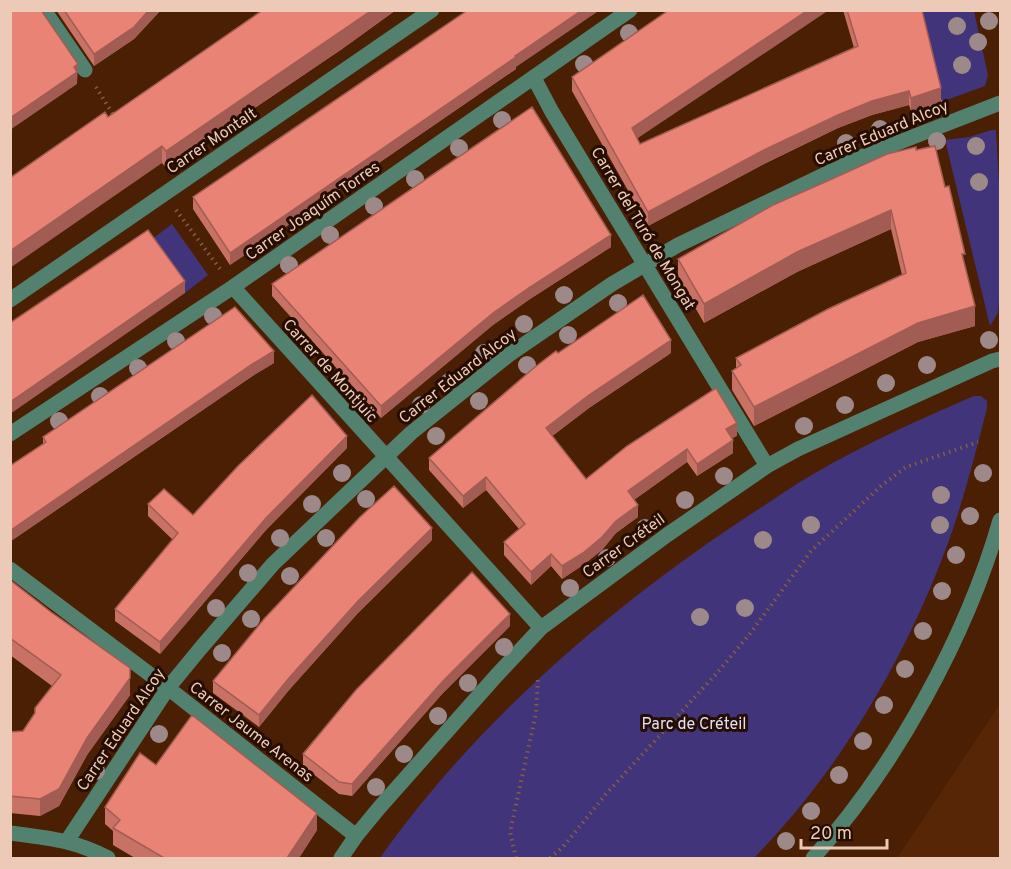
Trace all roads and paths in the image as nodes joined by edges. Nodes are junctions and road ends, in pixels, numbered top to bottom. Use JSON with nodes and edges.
{"nodes":[{"id":1,"x":44,"y":10,"type":"edge"},
{"id":2,"x":432,"y":10,"type":"edge"},
{"id":3,"x":630,"y":10,"type":"edge"},
{"id":4,"x":85,"y":70,"type":"joint"},
{"id":5,"x":534,"y":78,"type":"junction"},
{"id":6,"x":1000,"y":103,"type":"edge"},
{"id":7,"x":115,"y":117,"type":"edge"},
{"id":8,"x":176,"y":209,"type":"dead end"},
{"id":9,"x":644,"y":265,"type":"junction"},
{"id":10,"x":233,"y":286,"type":"junction"},
{"id":11,"x":10,"y":300,"type":"edge"},
{"id":12,"x":1000,"y":358,"type":"edge"},
{"id":13,"x":10,"y":434,"type":"edge"},
{"id":14,"x":978,"y":442,"type":"dead end"},
{"id":15,"x":385,"y":456,"type":"junction"},
{"id":16,"x":767,"y":466,"type":"junction"},
{"id":17,"x":1000,"y":520,"type":"edge"},
{"id":18,"x":10,"y":568,"type":"edge"},
{"id":19,"x":541,"y":628,"type":"junction"},
{"id":20,"x":538,"y":678,"type":"dead end"},
{"id":21,"x":168,"y":688,"type":"junction"},
{"id":22,"x":10,"y":833,"type":"edge"},
{"id":23,"x":356,"y":836,"type":"junction"},
{"id":24,"x":67,"y":841,"type":"junction"},
{"id":25,"x":108,"y":858,"type":"edge"},
{"id":26,"x":341,"y":858,"type":"edge"},
{"id":27,"x":516,"y":858,"type":"edge"},
{"id":28,"x":550,"y":858,"type":"edge"},
{"id":29,"x":813,"y":858,"type":"edge"}],
"edges":[{"from":1,"to":4,"type":"street"},
{"from":2,"to":11,"type":"street","name":"Carrer Montalt"},
{"from":3,"to":5,"type":"street","name":"Carrer Joaquím Torres"},
{"from":4,"to":7,"type":"path"},
{"from":5,"to":9,"type":"street","name":"Carrer del Turó de Mongat"},
{"from":5,"to":10,"type":"street","name":"Carrer Joaquím Torres"},
{"from":6,"to":9,"type":"street","name":"Carrer Eduard Alcoy"},
{"from":8,"to":10,"type":"path"},
{"from":9,"to":15,"type":"street","name":"Carrer Eduard Alcoy"},
{"from":9,"to":16,"type":"street","name":"Carrer del Turó de Mongat"},
{"from":10,"to":13,"type":"street","name":"Carrer Joaquím Torres"},
{"from":10,"to":15,"type":"street","name":"Carrer de Montjuïc"},
{"from":12,"to":16,"type":"street","name":"Carrer Créteil"},
{"from":14,"to":28,"type":"path"},
{"from":15,"to":19,"type":"street","name":"Carrer de Montjuïc"},
{"from":15,"to":21,"type":"street","name":"Carrer Eduard Alcoy"},
{"from":16,"to":19,"type":"street","name":"Carrer Créteil"},
{"from":17,"to":29,"type":"street"},
{"from":18,"to":21,"type":"street","name":"Carrer Jaume Arenas"},
{"from":19,"to":23,"type":"street","name":"Carrer Créteil"},
{"from":20,"to":27,"type":"path"},
{"from":21,"to":23,"type":"street","name":"Carrer Jaume Arenas"},
{"from":21,"to":24,"type":"street","name":"Carrer Eduard Alcoy"},
{"from":22,"to":24,"type":"street"},
{"from":23,"to":26,"type":"street","name":"Carrer Créteil"},
{"from":24,"to":25,"type":"street"}]}
